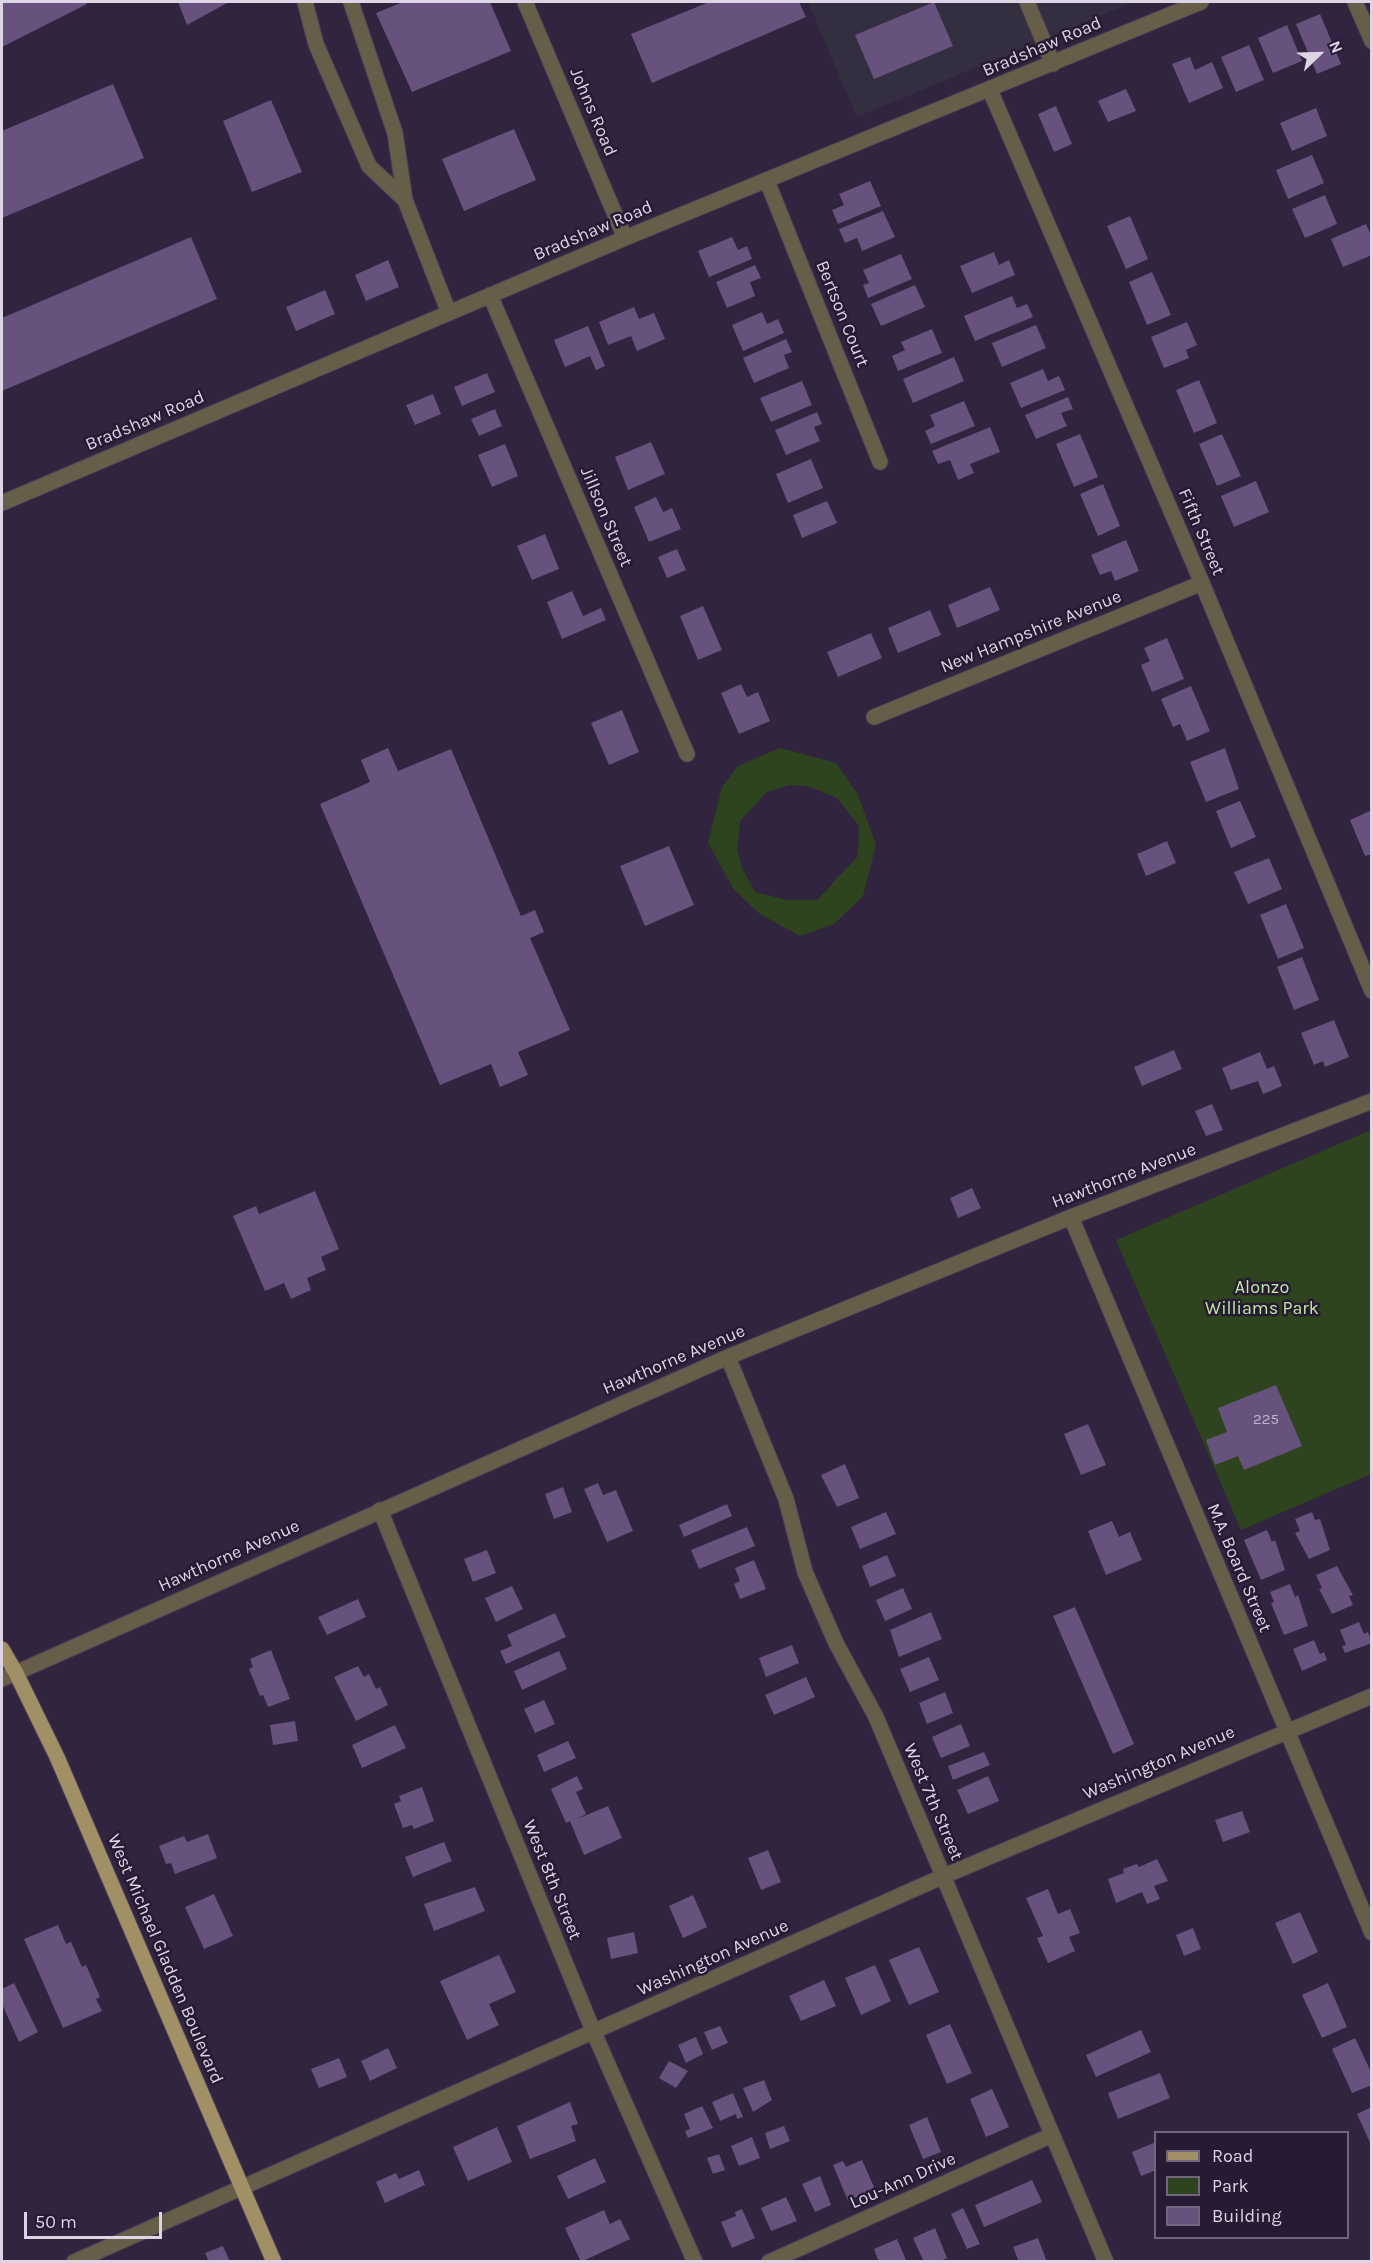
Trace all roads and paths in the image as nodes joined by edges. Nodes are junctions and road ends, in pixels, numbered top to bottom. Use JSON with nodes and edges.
{"nodes":[{"id":1,"x":305,"y":2,"type":"edge"},
{"id":2,"x":351,"y":2,"type":"edge"},
{"id":3,"x":525,"y":2,"type":"edge"},
{"id":4,"x":1027,"y":2,"type":"edge"},
{"id":5,"x":1202,"y":2,"type":"edge"},
{"id":6,"x":1355,"y":2,"type":"edge"},
{"id":7,"x":1371,"y":40,"type":"edge"},
{"id":8,"x":1053,"y":64,"type":"junction"},
{"id":9,"x":990,"y":90,"type":"junction"},
{"id":10,"x":767,"y":181,"type":"junction"},
{"id":11,"x":405,"y":200,"type":"junction"},
{"id":12,"x":626,"y":238,"type":"junction"},
{"id":13,"x":490,"y":295,"type":"junction"},
{"id":14,"x":449,"y":313,"type":"junction"},
{"id":15,"x":880,"y":462,"type":"dead end"},
{"id":16,"x":2,"y":503,"type":"edge"},
{"id":17,"x":1202,"y":583,"type":"junction"},
{"id":18,"x":874,"y":717,"type":"dead end"},
{"id":19,"x":687,"y":754,"type":"dead end"},
{"id":20,"x":1371,"y":991,"type":"edge"},
{"id":21,"x":1371,"y":1101,"type":"edge"},
{"id":22,"x":1071,"y":1217,"type":"junction"},
{"id":23,"x":728,"y":1357,"type":"junction"},
{"id":24,"x":380,"y":1510,"type":"junction"},
{"id":25,"x":2,"y":1649,"type":"edge"},
{"id":26,"x":16,"y":1673,"type":"junction"},
{"id":27,"x":2,"y":1679,"type":"edge"},
{"id":28,"x":1371,"y":1695,"type":"edge"},
{"id":29,"x":1286,"y":1731,"type":"junction"},
{"id":30,"x":944,"y":1876,"type":"junction"},
{"id":31,"x":1371,"y":1933,"type":"edge"},
{"id":32,"x":594,"y":2033,"type":"junction"},
{"id":33,"x":1052,"y":2135,"type":"junction"},
{"id":34,"x":241,"y":2186,"type":"junction"},
{"id":35,"x":74,"y":2262,"type":"edge"},
{"id":36,"x":274,"y":2262,"type":"edge"},
{"id":37,"x":695,"y":2262,"type":"edge"},
{"id":38,"x":769,"y":2262,"type":"edge"},
{"id":39,"x":1106,"y":2262,"type":"edge"}],
"edges":[{"from":1,"to":11,"type":"street"},
{"from":2,"to":11,"type":"street"},
{"from":3,"to":12,"type":"street","name":"Johns Road"},
{"from":4,"to":8,"type":"street"},
{"from":5,"to":8,"type":"street","name":"Bradshaw Road"},
{"from":6,"to":7,"type":"street"},
{"from":8,"to":9,"type":"street","name":"Bradshaw Road"},
{"from":9,"to":10,"type":"street","name":"Bradshaw Road"},
{"from":9,"to":17,"type":"street","name":"Fifth Street"},
{"from":10,"to":12,"type":"street","name":"Bradshaw Road"},
{"from":10,"to":15,"type":"street","name":"Bertson Court"},
{"from":11,"to":14,"type":"street"},
{"from":12,"to":13,"type":"street","name":"Bradshaw Road"},
{"from":13,"to":14,"type":"street","name":"Bradshaw Road"},
{"from":13,"to":19,"type":"street","name":"Jillson Street"},
{"from":14,"to":16,"type":"street","name":"Bradshaw Road"},
{"from":17,"to":18,"type":"street","name":"New Hampshire Avenue"},
{"from":17,"to":20,"type":"street","name":"Fifth Street"},
{"from":21,"to":22,"type":"street","name":"Hawthorne Avenue"},
{"from":22,"to":23,"type":"street","name":"Hawthorne Avenue"},
{"from":22,"to":29,"type":"street","name":"M.A. Board Street"},
{"from":23,"to":24,"type":"street","name":"Hawthorne Avenue"},
{"from":23,"to":30,"type":"street","name":"West 7th Street"},
{"from":24,"to":26,"type":"street","name":"Hawthorne Avenue"},
{"from":24,"to":32,"type":"street","name":"West 8th Street"},
{"from":25,"to":26,"type":"main road","name":"West Michael Gladden Boulevard"},
{"from":26,"to":27,"type":"street","name":"Hawthorne Avenue"},
{"from":26,"to":34,"type":"main road","name":"West Michael Gladden Boulevard"},
{"from":28,"to":29,"type":"street","name":"Washington Avenue"},
{"from":29,"to":30,"type":"street","name":"Washington Avenue"},
{"from":29,"to":31,"type":"street","name":"M.A. Board Street"},
{"from":30,"to":32,"type":"street","name":"Washington Avenue"},
{"from":30,"to":33,"type":"street","name":"West 7th Street"},
{"from":32,"to":34,"type":"street","name":"Washington Avenue"},
{"from":32,"to":37,"type":"street","name":"West 8th Street"},
{"from":33,"to":38,"type":"street","name":"Lou-Ann Drive"},
{"from":33,"to":39,"type":"street","name":"West 7th Street"},
{"from":34,"to":35,"type":"street","name":"Washington Avenue"},
{"from":34,"to":36,"type":"main road","name":"West Michael Gladden Boulevard"}]}
